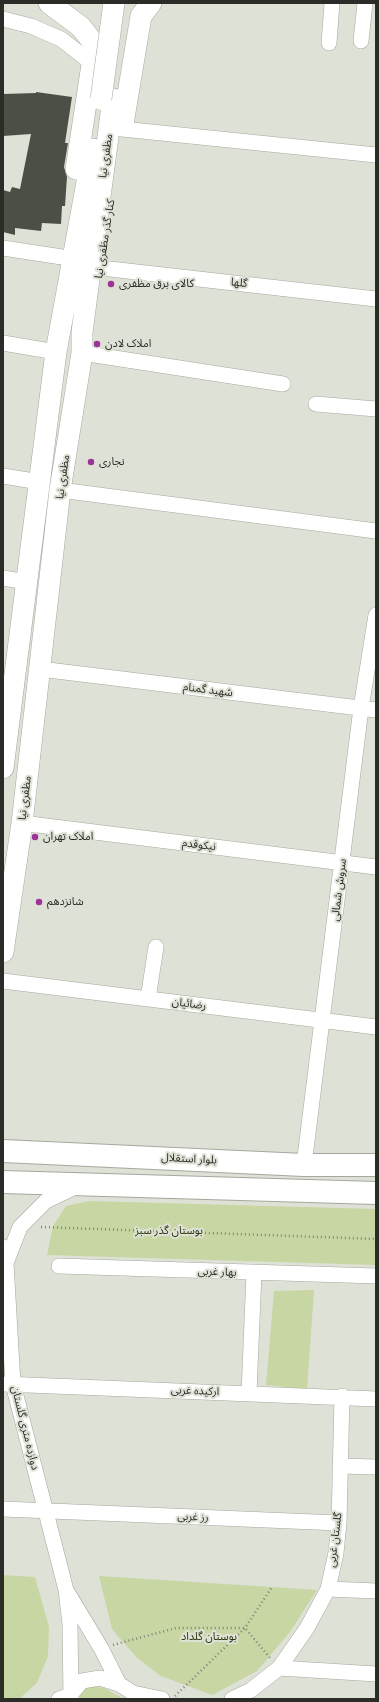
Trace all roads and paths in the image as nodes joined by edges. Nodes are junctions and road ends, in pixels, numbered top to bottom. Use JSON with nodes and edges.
{"nodes":[{"id":1,"x":49,"y":3,"type":"edge"},
{"id":2,"x":114,"y":3,"type":"edge"},
{"id":3,"x":129,"y":3,"type":"edge"},
{"id":4,"x":151,"y":3,"type":"edge"},
{"id":5,"x":332,"y":3,"type":"edge"},
{"id":6,"x":365,"y":3,"type":"edge"},
{"id":7,"x":3,"y":19,"type":"edge"},
{"id":8,"x":361,"y":41,"type":"dead end"},
{"id":9,"x":328,"y":43,"type":"dead end"},
{"id":10,"x":135,"y":52,"type":"junction"},
{"id":11,"x":94,"y":55,"type":"junction"},
{"id":12,"x":107,"y":99,"type":"junction"},
{"id":13,"x":122,"y":128,"type":"junction"},
{"id":14,"x":376,"y":155,"type":"edge"},
{"id":15,"x":3,"y":248,"type":"edge"},
{"id":16,"x":62,"y":257,"type":"junction"},
{"id":17,"x":101,"y":268,"type":"junction"},
{"id":18,"x":376,"y":299,"type":"edge"},
{"id":19,"x":3,"y":343,"type":"edge"},
{"id":20,"x":56,"y":352,"type":"junction"},
{"id":21,"x":82,"y":353,"type":"junction"},
{"id":22,"x":283,"y":384,"type":"dead end"},
{"id":23,"x":316,"y":404,"type":"dead end"},
{"id":24,"x":376,"y":409,"type":"edge"},
{"id":25,"x":3,"y":476,"type":"edge"},
{"id":26,"x":40,"y":482,"type":"junction"},
{"id":27,"x":60,"y":490,"type":"junction"},
{"id":28,"x":376,"y":530,"type":"edge"},
{"id":29,"x":3,"y":578,"type":"edge"},
{"id":30,"x":27,"y":582,"type":"junction"},
{"id":31,"x":376,"y":615,"type":"edge"},
{"id":32,"x":40,"y":669,"type":"junction"},
{"id":33,"x":8,"y":683,"type":"edge"},
{"id":34,"x":369,"y":709,"type":"edge"},
{"id":35,"x":3,"y":768,"type":"edge"},
{"id":36,"x":22,"y":823,"type":"junction"},
{"id":37,"x":342,"y":862,"type":"junction"},
{"id":38,"x":376,"y":866,"type":"edge"},
{"id":39,"x":156,"y":947,"type":"dead end"},
{"id":40,"x":3,"y":952,"type":"edge"},
{"id":41,"x":3,"y":982,"type":"edge"},
{"id":42,"x":148,"y":999,"type":"junction"},
{"id":43,"x":322,"y":1020,"type":"junction"},
{"id":44,"x":376,"y":1027,"type":"edge"},
{"id":45,"x":3,"y":1150,"type":"edge"},
{"id":46,"x":304,"y":1165,"type":"junction"},
{"id":47,"x":376,"y":1165,"type":"edge"},
{"id":48,"x":3,"y":1182,"type":"edge"},
{"id":49,"x":78,"y":1186,"type":"junction"},
{"id":50,"x":376,"y":1193,"type":"edge"},
{"id":51,"x":20,"y":1227,"type":"junction"},
{"id":52,"x":376,"y":1239,"type":"edge"},
{"id":53,"x":3,"y":1247,"type":"edge"},
{"id":54,"x":6,"y":1263,"type":"junction"},
{"id":55,"x":59,"y":1266,"type":"dead end"},
{"id":56,"x":254,"y":1273,"type":"junction"},
{"id":57,"x":376,"y":1276,"type":"edge"},
{"id":58,"x":8,"y":1384,"type":"edge"},
{"id":59,"x":249,"y":1393,"type":"junction"},
{"id":60,"x":342,"y":1396,"type":"junction"},
{"id":61,"x":376,"y":1398,"type":"edge"},
{"id":62,"x":340,"y":1466,"type":"junction"},
{"id":63,"x":376,"y":1467,"type":"edge"},
{"id":64,"x":3,"y":1509,"type":"edge"},
{"id":65,"x":46,"y":1510,"type":"junction"},
{"id":66,"x":339,"y":1523,"type":"junction"},
{"id":67,"x":272,"y":1588,"type":"dead end"},
{"id":68,"x":328,"y":1589,"type":"junction"},
{"id":69,"x":66,"y":1590,"type":"junction"},
{"id":70,"x":376,"y":1591,"type":"edge"},
{"id":71,"x":245,"y":1628,"type":"junction"},
{"id":72,"x":101,"y":1648,"type":"junction"},
{"id":73,"x":279,"y":1668,"type":"junction"},
{"id":74,"x":376,"y":1674,"type":"edge"},
{"id":75,"x":119,"y":1684,"type":"junction"},
{"id":76,"x":134,"y":1696,"type":"edge"},
{"id":77,"x":67,"y":1698,"type":"edge"},
{"id":78,"x":162,"y":1699,"type":"edge"},
{"id":79,"x":172,"y":1699,"type":"edge"},
{"id":80,"x":232,"y":1699,"type":"edge"}],
"edges":[{"from":1,"to":11,"type":"main road"},
{"from":2,"to":12,"type":"main road","name":"مظفری نیا","bridge":true},
{"from":3,"to":12,"type":"main road","name":"مظفری نیا"},
{"from":4,"to":10,"type":"main road","name":"کنار گذر مظفری نیا"},
{"from":5,"to":9,"type":"street"},
{"from":6,"to":8,"type":"street"},
{"from":7,"to":11,"type":"street"},
{"from":10,"to":11,"type":"main road"},
{"from":10,"to":13,"type":"main road","name":"کنار گذر مظفری نیا"},
{"from":11,"to":16,"type":"main road"},
{"from":12,"to":20,"type":"main road","name":"مظفری نیا"},
{"from":12,"to":21,"type":"main road","name":"مظفری نیا"},
{"from":13,"to":14,"type":"street"},
{"from":13,"to":17,"type":"main road","name":"کنار گذر مظفری نیا"},
{"from":15,"to":16,"type":"street"},
{"from":16,"to":20,"type":"main road"},
{"from":17,"to":18,"type":"street","name":"گلها"},
{"from":17,"to":21,"type":"main road","name":"کنار گذر مظفری نیا"},
{"from":19,"to":20,"type":"street"},
{"from":20,"to":26,"type":"main road","name":"مظفری نیا"},
{"from":21,"to":22,"type":"street"},
{"from":21,"to":27,"type":"main road","name":"مظفری نیا"},
{"from":23,"to":24,"type":"street"},
{"from":25,"to":26,"type":"street"},
{"from":26,"to":30,"type":"main road","name":"مظفری نیا"},
{"from":27,"to":28,"type":"street"},
{"from":27,"to":32,"type":"main road","name":"مظفری نیا"},
{"from":29,"to":30,"type":"street"},
{"from":30,"to":33,"type":"main road","name":"مظفری نیا"},
{"from":31,"to":34,"type":"street","name":"سروش شمالی"},
{"from":32,"to":34,"type":"street","name":"شهید گمنام"},
{"from":32,"to":36,"type":"main road","name":"مظفری نیا"},
{"from":33,"to":35,"type":"main road","name":"مظفری نیا"},
{"from":34,"to":37,"type":"street","name":"سروش شمالی"},
{"from":36,"to":37,"type":"street","name":"نیکوقدم"},
{"from":36,"to":40,"type":"main road","name":"مظفری نیا"},
{"from":37,"to":38,"type":"street","name":"نیکوقدم"},
{"from":37,"to":43,"type":"street","name":"سروش شمالی"},
{"from":39,"to":42,"type":"street"},
{"from":41,"to":42,"type":"street","name":"رضائیان"},
{"from":42,"to":43,"type":"street","name":"رضائیان"},
{"from":43,"to":44,"type":"street","name":"رضائیان"},
{"from":43,"to":46,"type":"street","name":"سروش شمالی"},
{"from":45,"to":46,"type":"main road","name":"بلوار استقلال"},
{"from":46,"to":47,"type":"main road","name":"بلوار استقلال"},
{"from":48,"to":49,"type":"main road"},
{"from":49,"to":50,"type":"main road"},
{"from":49,"to":51,"type":"street"},
{"from":51,"to":52,"type":"path"},
{"from":51,"to":54,"type":"street"},
{"from":53,"to":54,"type":"street","name":"دوازده متری گلستان"},
{"from":54,"to":58,"type":"street","name":"دوازده متری گلستان"},
{"from":55,"to":56,"type":"street","name":"بهار غربی"},
{"from":56,"to":57,"type":"street","name":"بهار غربی"},
{"from":56,"to":59,"type":"street"},
{"from":58,"to":59,"type":"street","name":"ارکیده غربی"},
{"from":58,"to":65,"type":"street","name":"دوازده متری گلستان"},
{"from":59,"to":60,"type":"street","name":"ارکیده غربی"},
{"from":60,"to":61,"type":"street","name":"ارکیده غربی"},
{"from":60,"to":62,"type":"street","name":"گلستان غربی"},
{"from":62,"to":63,"type":"street"},
{"from":62,"to":66,"type":"street","name":"گلستان غربی"},
{"from":64,"to":65,"type":"street","name":"رز غربی"},
{"from":65,"to":66,"type":"street","name":"رز غربی"},
{"from":65,"to":69,"type":"street","name":"دوازده متری گلستان"},
{"from":66,"to":68,"type":"street","name":"گلستان غربی"},
{"from":67,"to":71,"type":"path"},
{"from":68,"to":70,"type":"street"},
{"from":68,"to":73,"type":"street","name":"گلستان غربی"},
{"from":69,"to":72,"type":"street"},
{"from":69,"to":77,"type":"street"},
{"from":71,"to":72,"type":"path"},
{"from":71,"to":73,"type":"path"},
{"from":71,"to":79,"type":"path"},
{"from":72,"to":75,"type":"street"},
{"from":73,"to":74,"type":"street"},
{"from":73,"to":80,"type":"street","name":"گلستان غربی"},
{"from":75,"to":76,"type":"street"},
{"from":75,"to":77,"type":"street"},
{"from":76,"to":78,"type":"street"}]}
